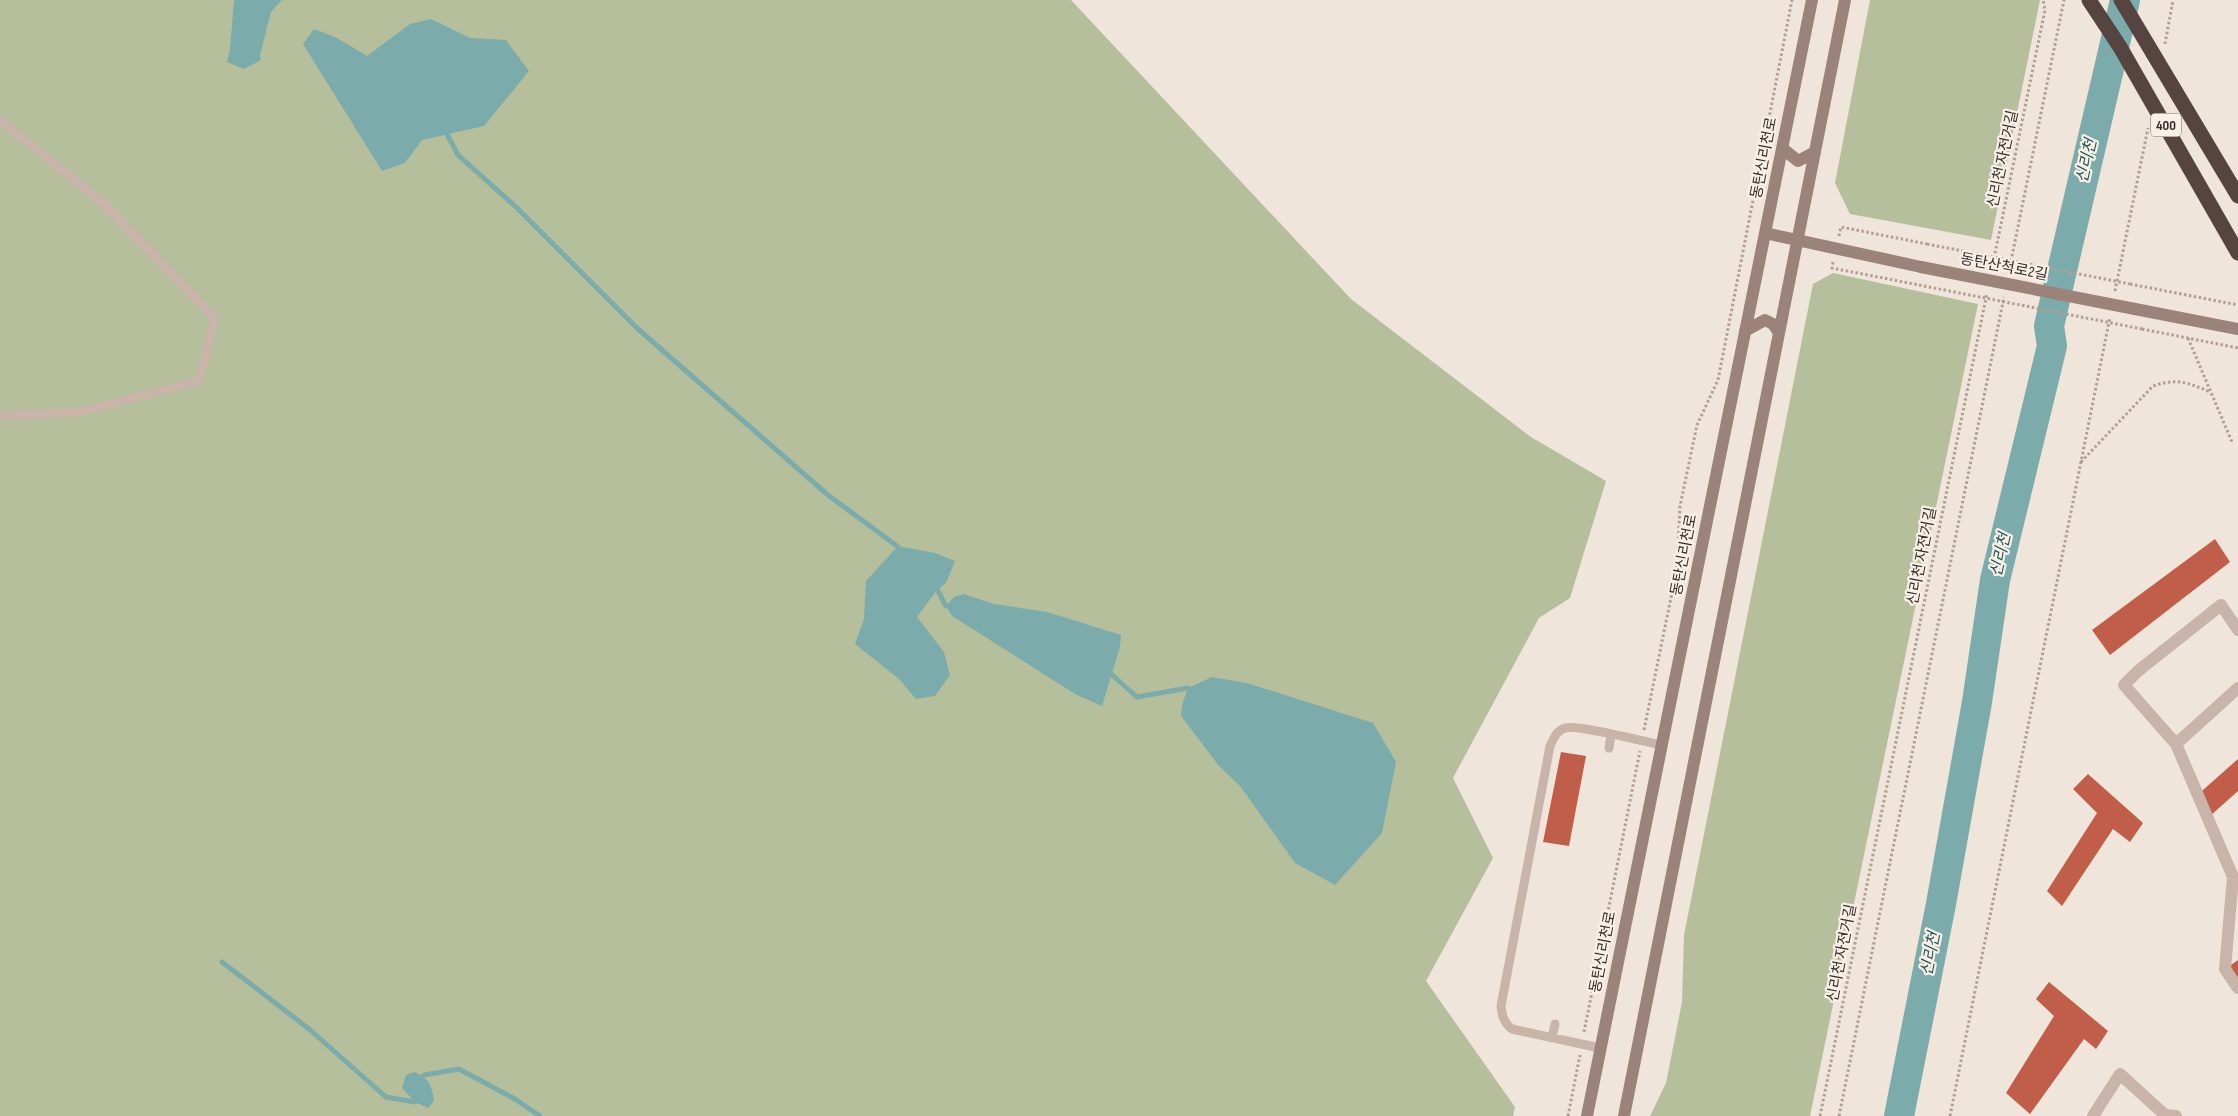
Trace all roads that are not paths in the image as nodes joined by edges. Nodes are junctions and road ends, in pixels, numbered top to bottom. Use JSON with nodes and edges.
{"nodes":[{"id":1,"x":1812,"y":0,"type":"edge"},
{"id":2,"x":1845,"y":0,"type":"edge"},
{"id":3,"x":2089,"y":0,"type":"edge"},
{"id":4,"x":2121,"y":0,"type":"edge"},
{"id":5,"x":0,"y":120,"type":"edge"},
{"id":6,"x":1782,"y":148,"type":"junction"},
{"id":7,"x":1815,"y":152,"type":"junction"},
{"id":8,"x":2238,"y":196,"type":"edge"},
{"id":9,"x":1765,"y":233,"type":"junction"},
{"id":10,"x":1797,"y":240,"type":"junction"},
{"id":11,"x":2238,"y":253,"type":"edge"},
{"id":12,"x":2238,"y":330,"type":"edge"},
{"id":13,"x":1745,"y":331,"type":"junction"},
{"id":14,"x":1779,"y":333,"type":"junction"},
{"id":15,"x":0,"y":416,"type":"edge"},
{"id":16,"x":2238,"y":630,"type":"edge"},
{"id":17,"x":2238,"y":688,"type":"edge"},
{"id":18,"x":1611,"y":735,"type":"junction"},
{"id":19,"x":2176,"y":744,"type":"junction"},
{"id":20,"x":1662,"y":745,"type":"junction"},
{"id":21,"x":1609,"y":748,"type":"dead end"},
{"id":22,"x":2238,"y":988,"type":"edge"},
{"id":23,"x":1555,"y":1024,"type":"dead end"},
{"id":24,"x":1552,"y":1038,"type":"junction"},
{"id":25,"x":1600,"y":1048,"type":"junction"},
{"id":26,"x":1587,"y":1116,"type":"edge"},
{"id":27,"x":1624,"y":1116,"type":"edge"},
{"id":28,"x":2093,"y":1116,"type":"edge"},
{"id":29,"x":2168,"y":1116,"type":"edge"}],
"edges":[{"from":1,"to":6,"type":"main road","name":"동탄신리천로"},
{"from":2,"to":7,"type":"main road"},
{"from":3,"to":11,"type":"highway","number":"400","bridge":true},
{"from":4,"to":8,"type":"highway","number":"400","bridge":true},
{"from":5,"to":15,"type":"lane"},
{"from":6,"to":7,"type":"main road"},
{"from":6,"to":9,"type":"main road","name":"동탄신리천로"},
{"from":7,"to":10,"type":"main road"},
{"from":9,"to":10,"type":"main road","name":"동탄산척로2길"},
{"from":9,"to":13,"type":"main road","name":"동탄신리천로"},
{"from":10,"to":12,"type":"main road","name":"동탄산척로2길","bridge":true},
{"from":10,"to":14,"type":"main road"},
{"from":13,"to":14,"type":"main road"},
{"from":13,"to":20,"type":"main road","name":"동탄신리천로"},
{"from":14,"to":27,"type":"main road"},
{"from":16,"to":19,"type":"street"},
{"from":17,"to":19,"type":"street"},
{"from":18,"to":20,"type":"lane"},
{"from":18,"to":21,"type":"lane"},
{"from":18,"to":24,"type":"lane"},
{"from":19,"to":22,"type":"street"},
{"from":20,"to":25,"type":"main road","name":"동탄신리천로"},
{"from":23,"to":24,"type":"lane"},
{"from":24,"to":25,"type":"lane"},
{"from":25,"to":26,"type":"main road","name":"동탄신리천로"},
{"from":28,"to":29,"type":"street"}]}
